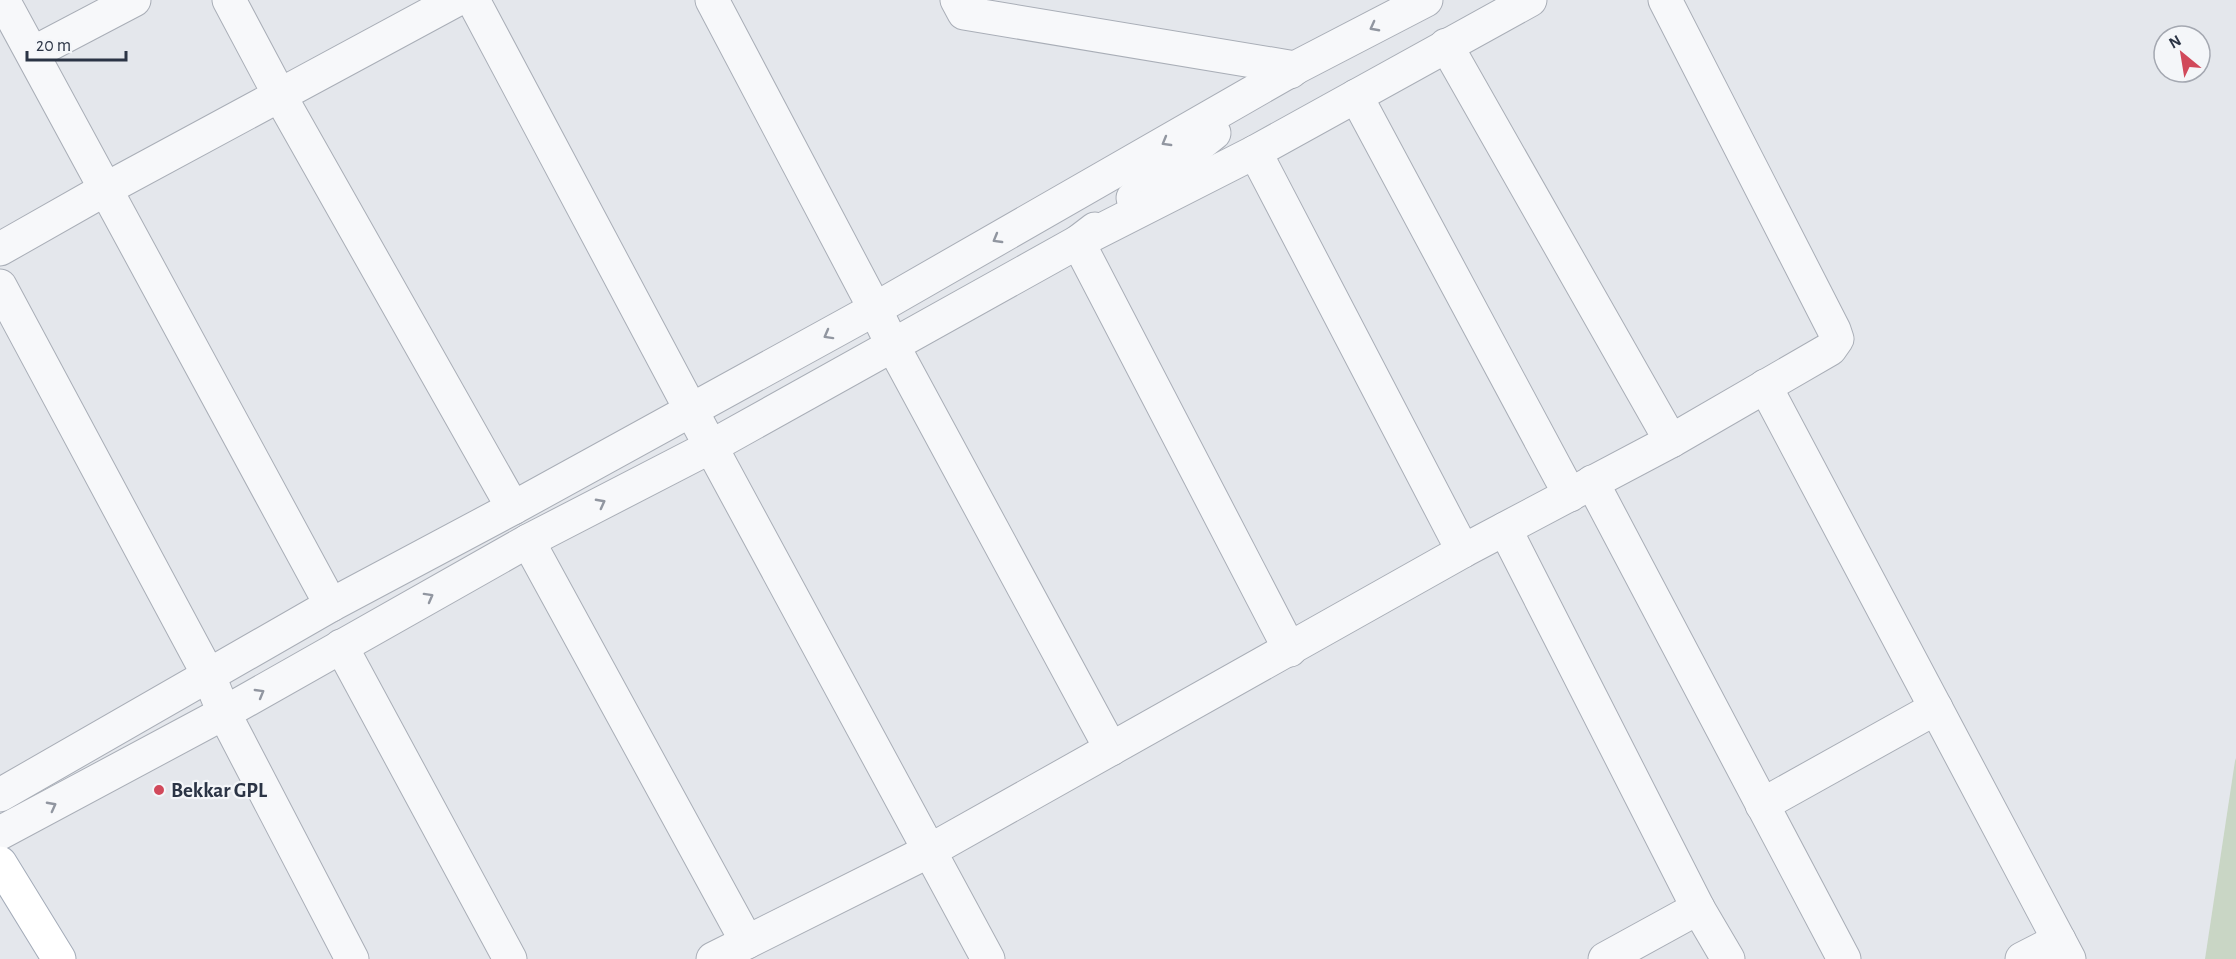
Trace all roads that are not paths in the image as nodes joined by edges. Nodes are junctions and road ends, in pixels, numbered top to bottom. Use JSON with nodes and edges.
{"nodes":[{"id":1,"x":3,"y":0,"type":"edge"},
{"id":2,"x":134,"y":0,"type":"edge"},
{"id":3,"x":229,"y":0,"type":"edge"},
{"id":4,"x":456,"y":0,"type":"edge"},
{"id":5,"x":473,"y":0,"type":"edge"},
{"id":6,"x":712,"y":0,"type":"edge"},
{"id":7,"x":1425,"y":0,"type":"edge"},
{"id":8,"x":1530,"y":0,"type":"edge"},
{"id":9,"x":1665,"y":0,"type":"edge"},
{"id":10,"x":969,"y":4,"type":"edge"},
{"id":11,"x":1446,"y":45,"type":"junction"},
{"id":12,"x":33,"y":53,"type":"junction"},
{"id":13,"x":1295,"y":68,"type":"junction"},
{"id":14,"x":280,"y":96,"type":"junction"},
{"id":15,"x":1356,"y":96,"type":"junction"},
{"id":16,"x":1255,"y":152,"type":"junction"},
{"id":17,"x":104,"y":190,"type":"junction"},
{"id":18,"x":1078,"y":242,"type":"junction"},
{"id":19,"x":0,"y":249,"type":"edge"},
{"id":20,"x":0,"y":286,"type":"edge"},
{"id":21,"x":875,"y":309,"type":"junction"},
{"id":22,"x":892,"y":344,"type":"junction"},
{"id":23,"x":1765,"y":386,"type":"junction"},
{"id":24,"x":691,"y":410,"type":"junction"},
{"id":25,"x":1671,"y":441,"type":"junction"},
{"id":26,"x":712,"y":446,"type":"junction"},
{"id":27,"x":1581,"y":488,"type":"junction"},
{"id":28,"x":513,"y":508,"type":"junction"},
{"id":29,"x":1505,"y":529,"type":"junction"},
{"id":30,"x":528,"y":541,"type":"junction"},
{"id":31,"x":1463,"y":551,"type":"junction"},
{"id":32,"x":331,"y":605,"type":"junction"},
{"id":33,"x":342,"y":646,"type":"junction"},
{"id":34,"x":1290,"y":650,"type":"junction"},
{"id":35,"x":208,"y":676,"type":"junction"},
{"id":36,"x":1936,"y":708,"type":"junction"},
{"id":37,"x":224,"y":713,"type":"junction"},
{"id":38,"x":1111,"y":749,"type":"junction"},
{"id":39,"x":0,"y":795,"type":"edge"},
{"id":40,"x":1762,"y":805,"type":"junction"},
{"id":41,"x":0,"y":833,"type":"edge"},
{"id":42,"x":931,"y":849,"type":"junction"},
{"id":43,"x":0,"y":863,"type":"edge"},
{"id":44,"x":1698,"y":908,"type":"junction"},
{"id":45,"x":747,"y":942,"type":"junction"},
{"id":46,"x":2064,"y":949,"type":"edge"},
{"id":47,"x":59,"y":959,"type":"edge"},
{"id":48,"x":352,"y":959,"type":"edge"},
{"id":49,"x":510,"y":959,"type":"edge"},
{"id":50,"x":713,"y":959,"type":"edge"},
{"id":51,"x":988,"y":959,"type":"edge"},
{"id":52,"x":1605,"y":959,"type":"edge"},
{"id":53,"x":1728,"y":959,"type":"edge"},
{"id":54,"x":1844,"y":959,"type":"edge"},
{"id":55,"x":2022,"y":959,"type":"edge"}],
"edges":[{"from":1,"to":12,"type":"street"},
{"from":2,"to":12,"type":"street"},
{"from":3,"to":14,"type":"street"},
{"from":4,"to":14,"type":"street"},
{"from":5,"to":24,"type":"street"},
{"from":6,"to":21,"type":"street"},
{"from":7,"to":13,"type":"street","one_way":true},
{"from":8,"to":11,"type":"street"},
{"from":9,"to":23,"type":"street"},
{"from":10,"to":13,"type":"street"},
{"from":11,"to":15,"type":"street"},
{"from":11,"to":25,"type":"street"},
{"from":12,"to":17,"type":"street"},
{"from":13,"to":18,"type":"street"},
{"from":13,"to":21,"type":"street","one_way":true},
{"from":14,"to":17,"type":"street"},
{"from":14,"to":28,"type":"street"},
{"from":15,"to":16,"type":"street"},
{"from":15,"to":27,"type":"street"},
{"from":16,"to":18,"type":"street"},
{"from":16,"to":31,"type":"street"},
{"from":17,"to":19,"type":"street"},
{"from":17,"to":32,"type":"street"},
{"from":18,"to":22,"type":"street"},
{"from":18,"to":34,"type":"street"},
{"from":20,"to":35,"type":"street"},
{"from":21,"to":22,"type":"street"},
{"from":21,"to":24,"type":"street","one_way":true},
{"from":22,"to":26,"type":"street"},
{"from":22,"to":38,"type":"street"},
{"from":23,"to":25,"type":"street"},
{"from":23,"to":36,"type":"street"},
{"from":24,"to":26,"type":"street"},
{"from":24,"to":28,"type":"street"},
{"from":25,"to":27,"type":"street"},
{"from":30,"to":26,"type":"street","one_way":true},
{"from":26,"to":42,"type":"street"},
{"from":27,"to":29,"type":"street"},
{"from":27,"to":40,"type":"street"},
{"from":28,"to":32,"type":"street"},
{"from":29,"to":31,"type":"street"},
{"from":29,"to":44,"type":"street"},
{"from":33,"to":30,"type":"street","one_way":true},
{"from":30,"to":45,"type":"street"},
{"from":31,"to":34,"type":"street"},
{"from":32,"to":35,"type":"street"},
{"from":37,"to":33,"type":"street","one_way":true},
{"from":33,"to":49,"type":"street"},
{"from":34,"to":38,"type":"street"},
{"from":35,"to":37,"type":"street"},
{"from":35,"to":39,"type":"street"},
{"from":36,"to":40,"type":"street"},
{"from":36,"to":46,"type":"street"},
{"from":41,"to":37,"type":"street","one_way":true},
{"from":37,"to":48,"type":"street"},
{"from":38,"to":42,"type":"street"},
{"from":40,"to":54,"type":"street"},
{"from":42,"to":45,"type":"street"},
{"from":42,"to":51,"type":"street"},
{"from":43,"to":47,"type":"main road"},
{"from":44,"to":52,"type":"street"},
{"from":44,"to":53,"type":"street"},
{"from":45,"to":50,"type":"street"},
{"from":46,"to":55,"type":"street"}]}
